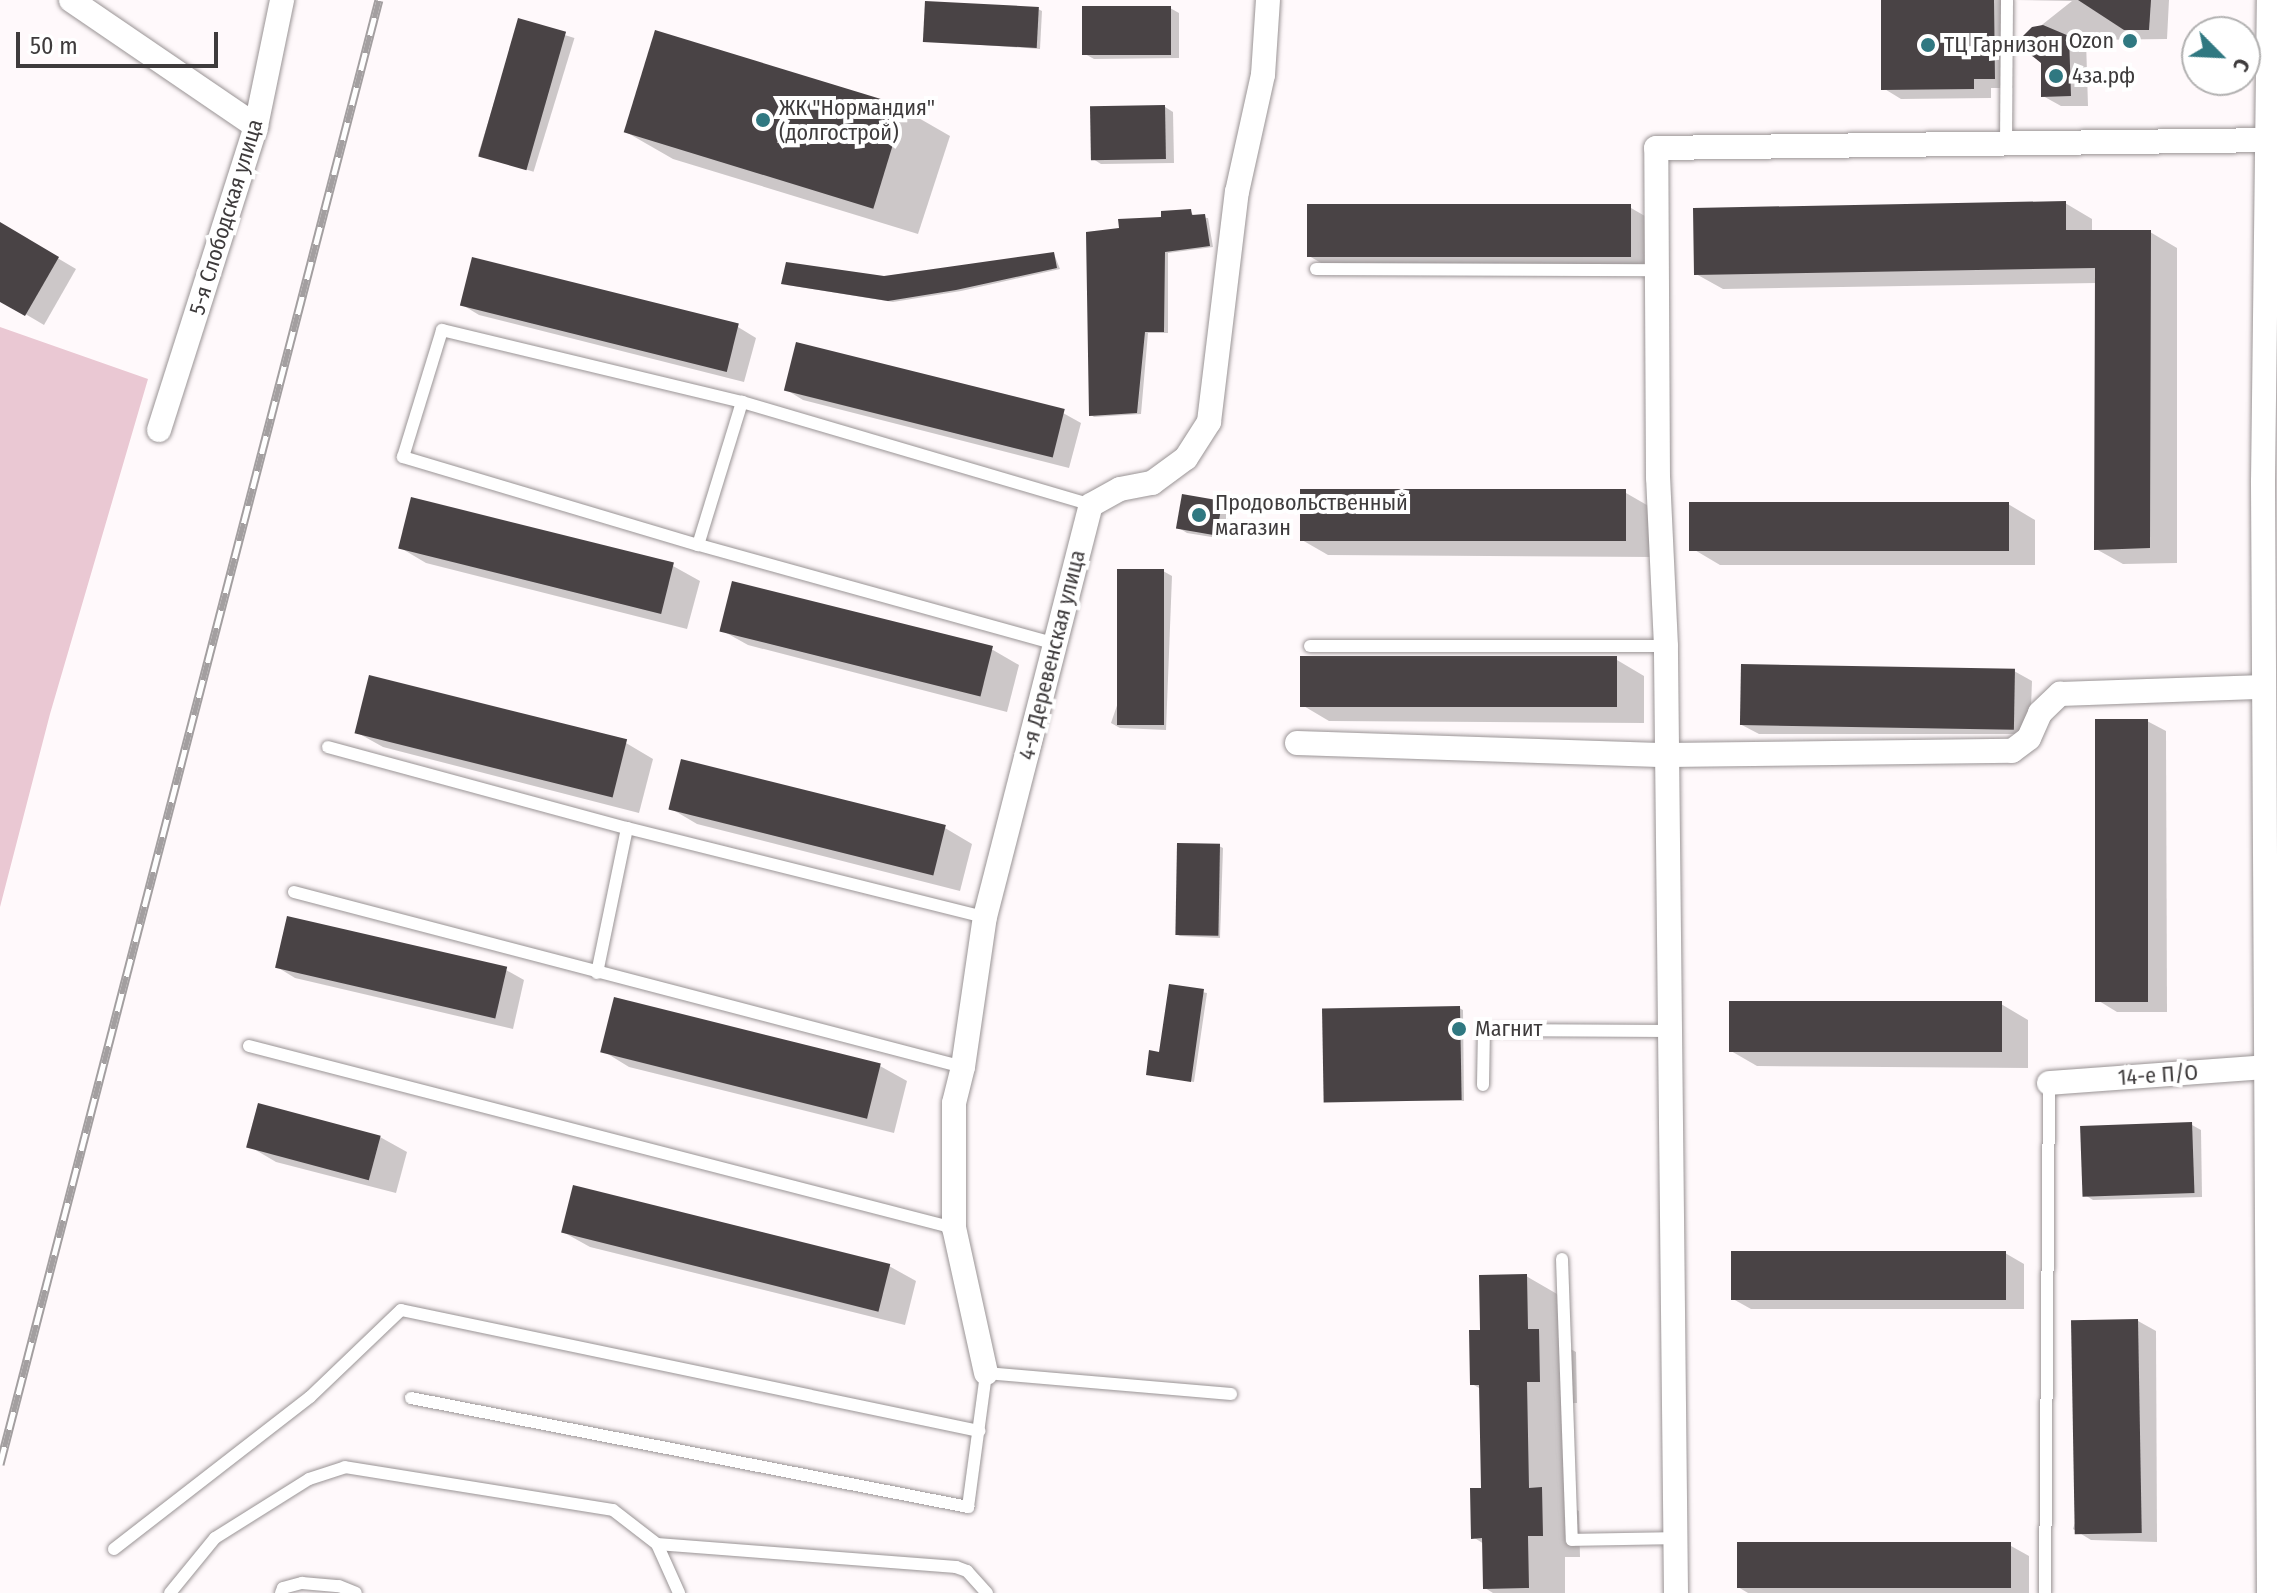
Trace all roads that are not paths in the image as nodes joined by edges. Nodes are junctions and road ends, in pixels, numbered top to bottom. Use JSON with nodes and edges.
{"nodes":[{"id":1,"x":71,"y":0,"type":"edge"},
{"id":2,"x":282,"y":0,"type":"edge"},
{"id":3,"x":1268,"y":0,"type":"edge"},
{"id":4,"x":2007,"y":0,"type":"edge"},
{"id":5,"x":2269,"y":0,"type":"edge"},
{"id":6,"x":256,"y":126,"type":"junction"},
{"id":7,"x":2272,"y":140,"type":"edge"},
{"id":8,"x":2006,"y":144,"type":"junction"},
{"id":9,"x":2271,"y":222,"type":"edge"},
{"id":10,"x":1316,"y":269,"type":"dead end"},
{"id":11,"x":1657,"y":270,"type":"junction"},
{"id":12,"x":742,"y":402,"type":"junction"},
{"id":13,"x":159,"y":430,"type":"dead end"},
{"id":14,"x":1091,"y":505,"type":"junction"},
{"id":15,"x":698,"y":545,"type":"junction"},
{"id":16,"x":1056,"y":644,"type":"junction"},
{"id":17,"x":1310,"y":646,"type":"dead end"},
{"id":18,"x":1666,"y":646,"type":"junction"},
{"id":19,"x":2264,"y":687,"type":"junction"},
{"id":20,"x":1297,"y":743,"type":"dead end"},
{"id":21,"x":328,"y":747,"type":"dead end"},
{"id":22,"x":1667,"y":755,"type":"junction"},
{"id":23,"x":627,"y":828,"type":"junction"},
{"id":24,"x":294,"y":892,"type":"dead end"},
{"id":25,"x":985,"y":917,"type":"junction"},
{"id":26,"x":597,"y":973,"type":"junction"},
{"id":27,"x":1670,"y":1031,"type":"junction"},
{"id":28,"x":249,"y":1046,"type":"dead end"},
{"id":29,"x":963,"y":1067,"type":"junction"},
{"id":30,"x":2266,"y":1067,"type":"junction"},
{"id":31,"x":2049,"y":1083,"type":"joint"},
{"id":32,"x":1483,"y":1085,"type":"dead end"},
{"id":33,"x":954,"y":1228,"type":"junction"},
{"id":34,"x":1562,"y":1259,"type":"dead end"},
{"id":35,"x":986,"y":1373,"type":"junction"},
{"id":36,"x":1231,"y":1394,"type":"dead end"},
{"id":37,"x":411,"y":1398,"type":"dead end"},
{"id":38,"x":979,"y":1431,"type":"junction"},
{"id":39,"x":1676,"y":1538,"type":"junction"},
{"id":40,"x":657,"y":1544,"type":"junction"},
{"id":41,"x":114,"y":1549,"type":"dead end"},
{"id":42,"x":170,"y":1593,"type":"edge"},
{"id":43,"x":281,"y":1593,"type":"edge"},
{"id":44,"x":356,"y":1593,"type":"edge"},
{"id":45,"x":679,"y":1593,"type":"edge"},
{"id":46,"x":987,"y":1593,"type":"edge"},
{"id":47,"x":1676,"y":1593,"type":"edge"},
{"id":48,"x":2045,"y":1593,"type":"edge"},
{"id":49,"x":2269,"y":1593,"type":"edge"}],
"edges":[{"from":1,"to":6,"type":"street"},
{"from":2,"to":6,"type":"street","name":"5-я Слободская улица"},
{"from":3,"to":14,"type":"street"},
{"from":4,"to":8,"type":"lane"},
{"from":5,"to":7,"type":"street"},
{"from":6,"to":13,"type":"street","name":"5-я Слободская улица"},
{"from":7,"to":8,"type":"street"},
{"from":7,"to":9,"type":"street"},
{"from":8,"to":11,"type":"street"},
{"from":9,"to":19,"type":"street"},
{"from":10,"to":11,"type":"lane"},
{"from":11,"to":18,"type":"street"},
{"from":12,"to":14,"type":"lane"},
{"from":12,"to":15,"type":"lane"},
{"from":12,"to":15,"type":"lane"},
{"from":14,"to":16,"type":"street","name":"4-я Деревенская улица"},
{"from":15,"to":16,"type":"lane"},
{"from":16,"to":25,"type":"street","name":"4-я Деревенская улица"},
{"from":17,"to":18,"type":"lane"},
{"from":18,"to":22,"type":"street"},
{"from":19,"to":22,"type":"street"},
{"from":19,"to":30,"type":"street"},
{"from":20,"to":22,"type":"street"},
{"from":21,"to":23,"type":"lane"},
{"from":22,"to":27,"type":"street"},
{"from":23,"to":25,"type":"lane"},
{"from":23,"to":26,"type":"lane"},
{"from":24,"to":26,"type":"lane"},
{"from":25,"to":29,"type":"street","name":"4-я Деревенская улица"},
{"from":26,"to":29,"type":"lane"},
{"from":27,"to":32,"type":"lane"},
{"from":27,"to":39,"type":"street"},
{"from":28,"to":33,"type":"lane"},
{"from":29,"to":33,"type":"street","name":"4-я Деревенская улица"},
{"from":30,"to":31,"type":"street","name":"14-е П/О"},
{"from":30,"to":49,"type":"street"},
{"from":31,"to":48,"type":"lane"},
{"from":33,"to":35,"type":"street","name":"4-я Деревенская улица"},
{"from":34,"to":39,"type":"lane"},
{"from":35,"to":36,"type":"lane"},
{"from":35,"to":38,"type":"lane"},
{"from":37,"to":38,"type":"lane"},
{"from":38,"to":41,"type":"lane"},
{"from":39,"to":47,"type":"street"},
{"from":40,"to":42,"type":"lane"},
{"from":40,"to":45,"type":"lane"},
{"from":40,"to":46,"type":"lane"},
{"from":43,"to":44,"type":"lane"}]}
